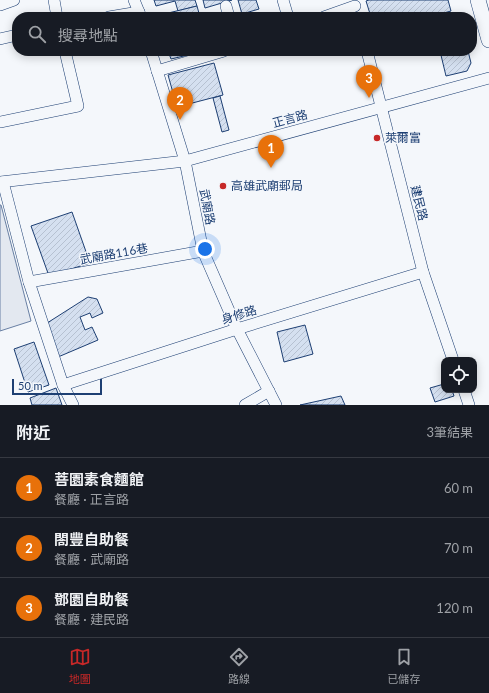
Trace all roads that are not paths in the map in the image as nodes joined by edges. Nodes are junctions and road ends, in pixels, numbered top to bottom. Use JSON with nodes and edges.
{"nodes":[{"id":1,"x":14,"y":0,"type":"edge"},
{"id":2,"x":54,"y":0,"type":"edge"},
{"id":3,"x":134,"y":0,"type":"edge"},
{"id":4,"x":283,"y":0,"type":"edge"},
{"id":5,"x":478,"y":0,"type":"edge"},
{"id":6,"x":0,"y":5,"type":"edge"},
{"id":7,"x":356,"y":8,"type":"edge"},
{"id":8,"x":56,"y":12,"type":"edge"},
{"id":9,"x":139,"y":12,"type":"edge"},
{"id":10,"x":287,"y":12,"type":"edge"},
{"id":11,"x":342,"y":12,"type":"edge"},
{"id":12,"x":12,"y":36,"type":"edge"},
{"id":13,"x":0,"y":39,"type":"edge"},
{"id":14,"x":489,"y":40,"type":"edge"},
{"id":15,"x":66,"y":56,"type":"edge"},
{"id":16,"x":152,"y":56,"type":"edge"},
{"id":17,"x":207,"y":56,"type":"edge"},
{"id":18,"x":368,"y":56,"type":"edge"},
{"id":19,"x":157,"y":71,"type":"junction"},
{"id":20,"x":489,"y":78,"type":"edge"},
{"id":21,"x":382,"y":108,"type":"junction"},
{"id":22,"x":0,"y":122,"type":"edge"},
{"id":23,"x":185,"y":162,"type":"junction"},
{"id":24,"x":2,"y":182,"type":"edge"},
{"id":25,"x":203,"y":251,"type":"junction"},
{"id":26,"x":423,"y":272,"type":"junction"},
{"id":27,"x":29,"y":282,"type":"junction"},
{"id":28,"x":237,"y":329,"type":"junction"},
{"id":29,"x":453,"y":357,"type":"edge"},
{"id":30,"x":63,"y":385,"type":"junction"},
{"id":31,"x":269,"y":392,"type":"junction"},
{"id":32,"x":465,"y":393,"type":"edge"},
{"id":33,"x":73,"y":405,"type":"edge"},
{"id":34,"x":245,"y":405,"type":"edge"},
{"id":35,"x":276,"y":405,"type":"edge"},
{"id":36,"x":469,"y":405,"type":"edge"}],
"edges":[{"from":1,"to":6,"type":"street"},
{"from":2,"to":8,"type":"street"},
{"from":3,"to":9,"type":"street"},
{"from":4,"to":10,"type":"street"},
{"from":5,"to":14,"type":"street"},
{"from":7,"to":11,"type":"street"},
{"from":12,"to":13,"type":"street"},
{"from":15,"to":22,"type":"street"},
{"from":16,"to":19,"type":"street","name":"武廟路"},
{"from":17,"to":19,"type":"street"},
{"from":18,"to":21,"type":"street","name":"建民路"},
{"from":19,"to":23,"type":"street","name":"武廟路"},
{"from":20,"to":21,"type":"street","name":"正言路"},
{"from":21,"to":23,"type":"street","name":"正言路"},
{"from":21,"to":26,"type":"street","name":"建民路"},
{"from":23,"to":24,"type":"street","name":"正言路"},
{"from":23,"to":25,"type":"street","name":"武廟路"},
{"from":24,"to":27,"type":"street"},
{"from":25,"to":27,"type":"street","name":"武廟路116巷"},
{"from":25,"to":28,"type":"street","name":"武廟路"},
{"from":26,"to":28,"type":"street","name":"身修路"},
{"from":26,"to":29,"type":"street","name":"建民路"},
{"from":27,"to":30,"type":"street"},
{"from":28,"to":30,"type":"street","name":"身修路"},
{"from":28,"to":31,"type":"street","name":"武廟路"},
{"from":30,"to":33,"type":"street"},
{"from":31,"to":34,"type":"street"},
{"from":31,"to":35,"type":"street","name":"武廟路"},
{"from":32,"to":36,"type":"street"}]}
